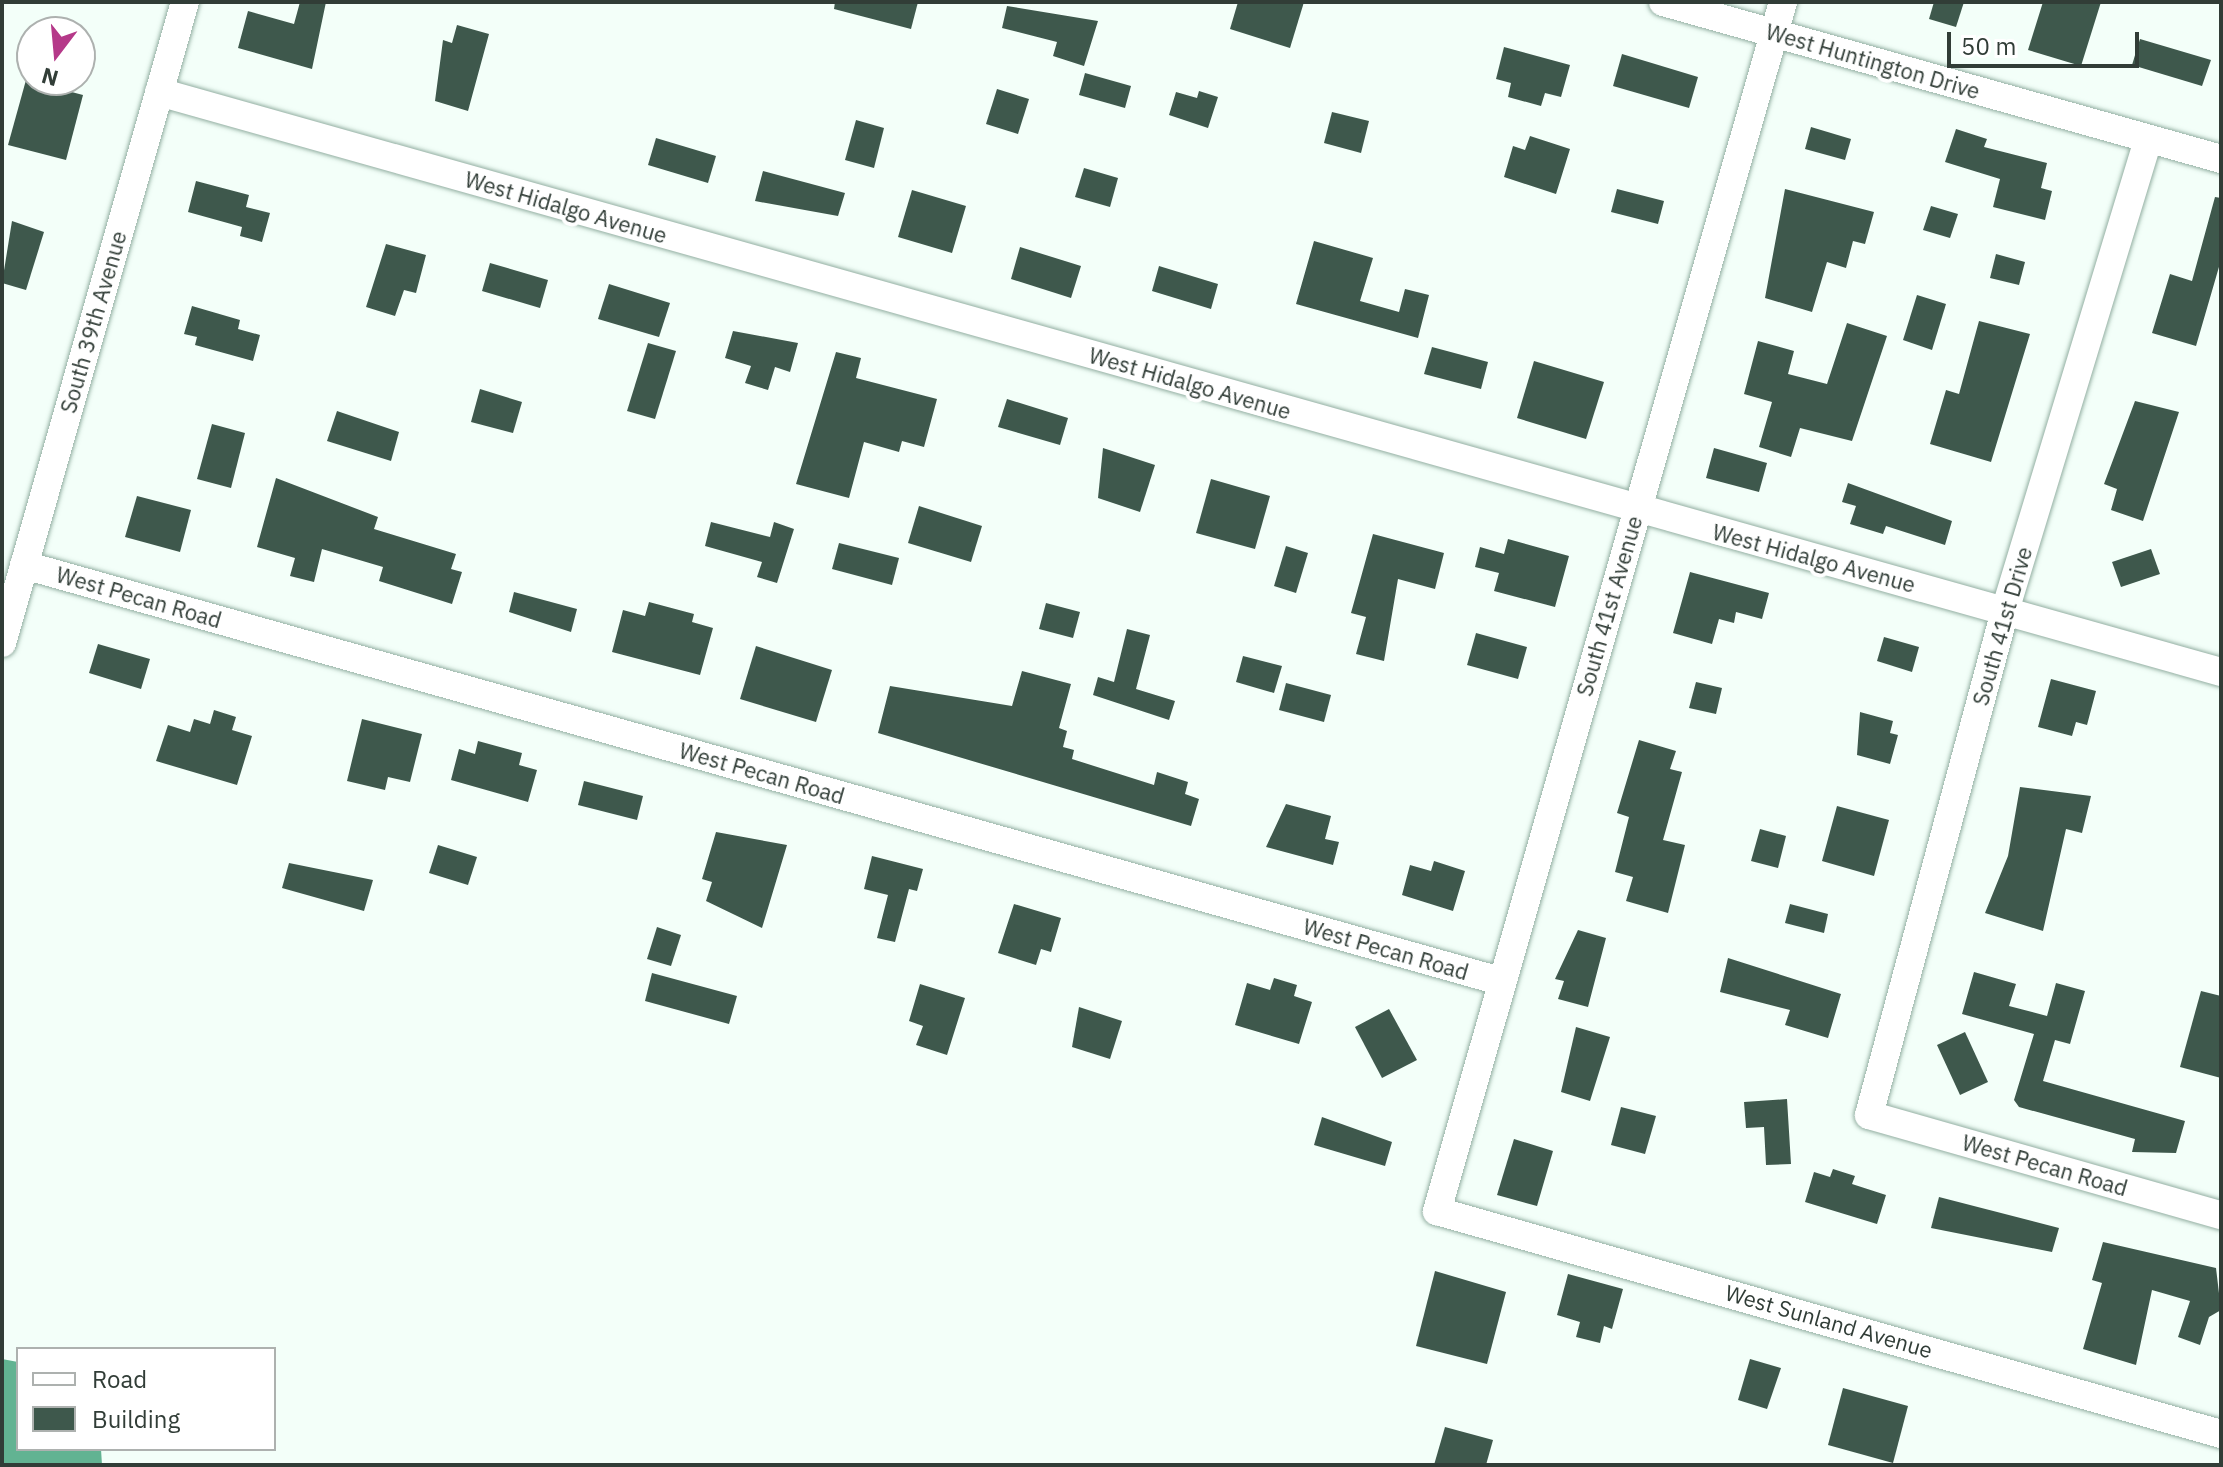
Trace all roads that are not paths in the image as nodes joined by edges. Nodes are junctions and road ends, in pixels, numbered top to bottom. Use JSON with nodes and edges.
{"nodes":[{"id":1,"x":185,"y":2,"type":"edge"},
{"id":2,"x":1663,"y":2,"type":"edge"},
{"id":3,"x":1783,"y":2,"type":"edge"},
{"id":4,"x":1773,"y":33,"type":"junction"},
{"id":5,"x":159,"y":92,"type":"junction"},
{"id":6,"x":2148,"y":140,"type":"junction"},
{"id":7,"x":2221,"y":159,"type":"edge"},
{"id":8,"x":1637,"y":509,"type":"junction"},
{"id":9,"x":24,"y":565,"type":"junction"},
{"id":10,"x":2005,"y":611,"type":"junction"},
{"id":11,"x":2,"y":643,"type":"edge"},
{"id":12,"x":2221,"y":672,"type":"edge"},
{"id":13,"x":1500,"y":981,"type":"junction"},
{"id":14,"x":1869,"y":1115,"type":"joint"},
{"id":15,"x":1437,"y":1211,"type":"joint"},
{"id":16,"x":2221,"y":1215,"type":"edge"},
{"id":17,"x":2221,"y":1434,"type":"edge"}],
"edges":[{"from":1,"to":5,"type":"street","name":"South 39th Avenue"},
{"from":2,"to":4,"type":"street","name":"West Huntington Drive"},
{"from":3,"to":4,"type":"street","name":"South 41st Avenue"},
{"from":4,"to":6,"type":"street","name":"West Huntington Drive"},
{"from":4,"to":8,"type":"street","name":"South 41st Avenue"},
{"from":5,"to":8,"type":"street","name":"West Hidalgo Avenue"},
{"from":5,"to":9,"type":"street","name":"South 39th Avenue"},
{"from":6,"to":7,"type":"street","name":"West Huntington Drive"},
{"from":6,"to":10,"type":"street","name":"South 41st Drive"},
{"from":8,"to":10,"type":"street","name":"West Hidalgo Avenue"},
{"from":8,"to":13,"type":"street","name":"South 41st Avenue"},
{"from":9,"to":11,"type":"street","name":"South 39th Avenue"},
{"from":9,"to":13,"type":"street","name":"West Pecan Road"},
{"from":10,"to":12,"type":"street","name":"West Hidalgo Avenue"},
{"from":10,"to":14,"type":"street","name":"South 41st Drive"},
{"from":13,"to":15,"type":"street","name":"South 41st Avenue"},
{"from":14,"to":16,"type":"street","name":"West Pecan Road"},
{"from":15,"to":17,"type":"street","name":"West Sunland Avenue"}]}
